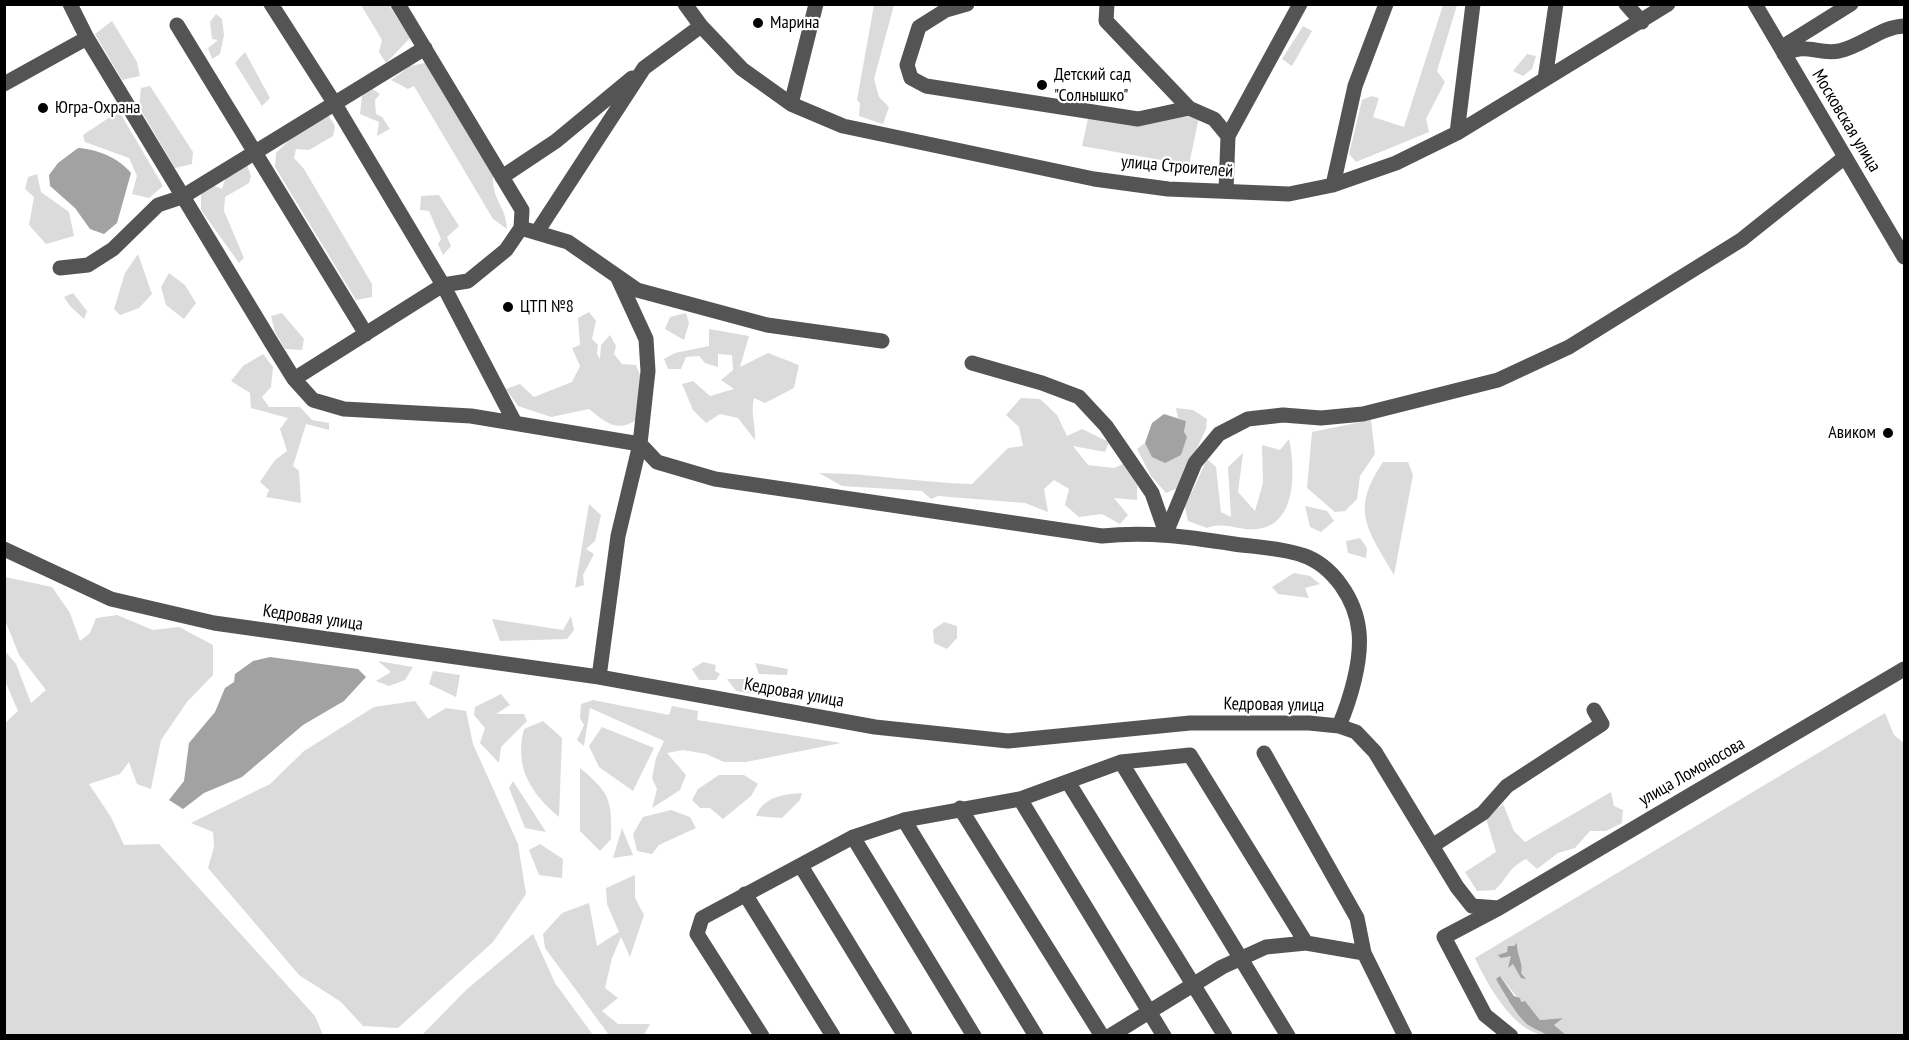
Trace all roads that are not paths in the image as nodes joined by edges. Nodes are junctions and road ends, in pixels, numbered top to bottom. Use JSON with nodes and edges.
{"nodes":[{"id":1,"x":70,"y":4,"type":"edge"},
{"id":2,"x":271,"y":4,"type":"edge"},
{"id":3,"x":398,"y":4,"type":"edge"},
{"id":4,"x":685,"y":4,"type":"edge"},
{"id":5,"x":816,"y":4,"type":"edge"},
{"id":6,"x":967,"y":4,"type":"edge"},
{"id":7,"x":1107,"y":4,"type":"edge"},
{"id":8,"x":1300,"y":4,"type":"edge"},
{"id":9,"x":1386,"y":4,"type":"edge"},
{"id":10,"x":1473,"y":4,"type":"edge"},
{"id":11,"x":1556,"y":4,"type":"edge"},
{"id":12,"x":1626,"y":4,"type":"edge"},
{"id":13,"x":1668,"y":4,"type":"edge"},
{"id":14,"x":1755,"y":4,"type":"edge"},
{"id":15,"x":1851,"y":4,"type":"edge"},
{"id":16,"x":1642,"y":22,"type":"junction"},
{"id":17,"x":177,"y":25,"type":"dead end"},
{"id":18,"x":701,"y":26,"type":"junction"},
{"id":19,"x":1905,"y":26,"type":"edge"},
{"id":20,"x":87,"y":38,"type":"junction"},
{"id":21,"x":425,"y":48,"type":"junction"},
{"id":22,"x":1782,"y":51,"type":"junction"},
{"id":23,"x":644,"y":68,"type":"junction"},
{"id":24,"x":1545,"y":79,"type":"junction"},
{"id":25,"x":4,"y":84,"type":"edge"},
{"id":26,"x":335,"y":104,"type":"junction"},
{"id":27,"x":791,"y":104,"type":"junction"},
{"id":28,"x":1189,"y":108,"type":"junction"},
{"id":29,"x":1457,"y":133,"type":"junction"},
{"id":30,"x":1228,"y":136,"type":"junction"},
{"id":31,"x":254,"y":153,"type":"junction"},
{"id":32,"x":1845,"y":157,"type":"junction"},
{"id":33,"x":502,"y":177,"type":"junction"},
{"id":34,"x":1333,"y":185,"type":"junction"},
{"id":35,"x":1226,"y":191,"type":"junction"},
{"id":36,"x":182,"y":197,"type":"junction"},
{"id":37,"x":521,"y":228,"type":"junction"},
{"id":38,"x":537,"y":232,"type":"junction"},
{"id":39,"x":1905,"y":257,"type":"edge"},
{"id":40,"x":60,"y":268,"type":"dead end"},
{"id":41,"x":617,"y":276,"type":"junction"},
{"id":42,"x":443,"y":285,"type":"junction"},
{"id":43,"x":366,"y":334,"type":"junction"},
{"id":44,"x":882,"y":341,"type":"dead end"},
{"id":45,"x":972,"y":363,"type":"dead end"},
{"id":46,"x":294,"y":379,"type":"junction"},
{"id":47,"x":515,"y":423,"type":"junction"},
{"id":48,"x":640,"y":444,"type":"junction"},
{"id":49,"x":1166,"y":533,"type":"junction"},
{"id":50,"x":4,"y":549,"type":"edge"},
{"id":51,"x":1905,"y":669,"type":"edge"},
{"id":52,"x":600,"y":677,"type":"junction"},
{"id":53,"x":1594,"y":710,"type":"dead end"},
{"id":54,"x":1339,"y":726,"type":"junction"},
{"id":55,"x":1263,"y":753,"type":"dead end"},
{"id":56,"x":1121,"y":762,"type":"junction"},
{"id":57,"x":1068,"y":782,"type":"junction"},
{"id":58,"x":1020,"y":799,"type":"junction"},
{"id":59,"x":960,"y":808,"type":"junction"},
{"id":60,"x":904,"y":820,"type":"junction"},
{"id":61,"x":853,"y":837,"type":"junction"},
{"id":62,"x":1432,"y":846,"type":"junction"},
{"id":63,"x":801,"y":866,"type":"junction"},
{"id":64,"x":745,"y":894,"type":"junction"},
{"id":65,"x":1499,"y":908,"type":"junction"},
{"id":66,"x":1306,"y":943,"type":"junction"},
{"id":67,"x":1364,"y":953,"type":"junction"},
{"id":68,"x":1240,"y":958,"type":"junction"},
{"id":69,"x":1194,"y":984,"type":"junction"},
{"id":70,"x":1149,"y":1012,"type":"junction"},
{"id":71,"x":1485,"y":1015,"type":"junction"},
{"id":72,"x":762,"y":1035,"type":"edge"},
{"id":73,"x":833,"y":1035,"type":"edge"},
{"id":74,"x":905,"y":1035,"type":"edge"},
{"id":75,"x":974,"y":1035,"type":"edge"},
{"id":76,"x":1036,"y":1035,"type":"edge"},
{"id":77,"x":1102,"y":1035,"type":"edge"},
{"id":78,"x":1110,"y":1035,"type":"edge"},
{"id":79,"x":1164,"y":1035,"type":"edge"},
{"id":80,"x":1225,"y":1035,"type":"edge"},
{"id":81,"x":1288,"y":1035,"type":"edge"},
{"id":82,"x":1405,"y":1035,"type":"edge"},
{"id":83,"x":1499,"y":1035,"type":"edge"},
{"id":84,"x":1511,"y":1035,"type":"edge"}],
"edges":[{"from":1,"to":20,"type":"street"},
{"from":2,"to":26,"type":"street"},
{"from":3,"to":21,"type":"street"},
{"from":4,"to":18,"type":"street","name":"улица Строителей"},
{"from":5,"to":27,"type":"street"},
{"from":6,"to":28,"type":"street"},
{"from":7,"to":28,"type":"street"},
{"from":8,"to":30,"type":"street"},
{"from":9,"to":34,"type":"street"},
{"from":10,"to":29,"type":"street"},
{"from":11,"to":24,"type":"street"},
{"from":12,"to":16,"type":"street"},
{"from":13,"to":16,"type":"street","name":"улица Строителей"},
{"from":14,"to":22,"type":"street","name":"Московская улица"},
{"from":15,"to":22,"type":"street"},
{"from":16,"to":24,"type":"street","name":"улица Строителей"},
{"from":17,"to":31,"type":"street"},
{"from":18,"to":23,"type":"street"},
{"from":18,"to":27,"type":"street","name":"улица Строителей"},
{"from":19,"to":22,"type":"street"},
{"from":20,"to":25,"type":"street"},
{"from":20,"to":36,"type":"street"},
{"from":21,"to":26,"type":"street"},
{"from":21,"to":33,"type":"street"},
{"from":22,"to":32,"type":"street","name":"Московская улица"},
{"from":23,"to":33,"type":"street"},
{"from":23,"to":38,"type":"street"},
{"from":24,"to":29,"type":"street","name":"улица Строителей"},
{"from":26,"to":31,"type":"street"},
{"from":26,"to":42,"type":"street"},
{"from":27,"to":35,"type":"street","name":"улица Строителей"},
{"from":28,"to":30,"type":"street"},
{"from":29,"to":34,"type":"street","name":"улица Строителей"},
{"from":30,"to":35,"type":"street"},
{"from":31,"to":36,"type":"street"},
{"from":31,"to":43,"type":"street"},
{"from":32,"to":39,"type":"street","name":"Московская улица"},
{"from":32,"to":49,"type":"street"},
{"from":33,"to":37,"type":"street"},
{"from":34,"to":35,"type":"street","name":"улица Строителей"},
{"from":36,"to":40,"type":"street"},
{"from":36,"to":46,"type":"street"},
{"from":37,"to":38,"type":"street"},
{"from":37,"to":42,"type":"street"},
{"from":38,"to":41,"type":"street"},
{"from":41,"to":44,"type":"street"},
{"from":41,"to":48,"type":"street"},
{"from":42,"to":43,"type":"street"},
{"from":42,"to":47,"type":"street"},
{"from":43,"to":46,"type":"street"},
{"from":45,"to":49,"type":"street"},
{"from":46,"to":47,"type":"street"},
{"from":47,"to":48,"type":"street"},
{"from":48,"to":49,"type":"street"},
{"from":48,"to":52,"type":"street"},
{"from":49,"to":54,"type":"street"},
{"from":50,"to":52,"type":"street","name":"Кедровая улица"},
{"from":51,"to":65,"type":"street","name":"улица Ломоносова"},
{"from":52,"to":54,"type":"street","name":"Кедровая улица"},
{"from":53,"to":62,"type":"street"},
{"from":54,"to":62,"type":"street","name":"Кедровая улица"},
{"from":55,"to":67,"type":"street"},
{"from":56,"to":57,"type":"street"},
{"from":56,"to":66,"type":"street"},
{"from":56,"to":68,"type":"street"},
{"from":57,"to":58,"type":"street"},
{"from":57,"to":69,"type":"street"},
{"from":58,"to":59,"type":"street"},
{"from":58,"to":70,"type":"street"},
{"from":59,"to":60,"type":"street"},
{"from":59,"to":77,"type":"street"},
{"from":60,"to":61,"type":"street"},
{"from":60,"to":76,"type":"street"},
{"from":61,"to":63,"type":"street"},
{"from":61,"to":75,"type":"street"},
{"from":62,"to":65,"type":"street","name":"Кедровая улица"},
{"from":63,"to":64,"type":"street"},
{"from":63,"to":74,"type":"street"},
{"from":64,"to":72,"type":"street"},
{"from":64,"to":73,"type":"street"},
{"from":65,"to":71,"type":"street","name":"улица Ломоносова"},
{"from":66,"to":67,"type":"street"},
{"from":66,"to":68,"type":"street"},
{"from":67,"to":82,"type":"street"},
{"from":68,"to":69,"type":"street"},
{"from":68,"to":81,"type":"street"},
{"from":69,"to":70,"type":"street"},
{"from":69,"to":80,"type":"street"},
{"from":70,"to":78,"type":"street"},
{"from":70,"to":79,"type":"street"},
{"from":71,"to":83,"type":"street"},
{"from":71,"to":84,"type":"street"}]}
